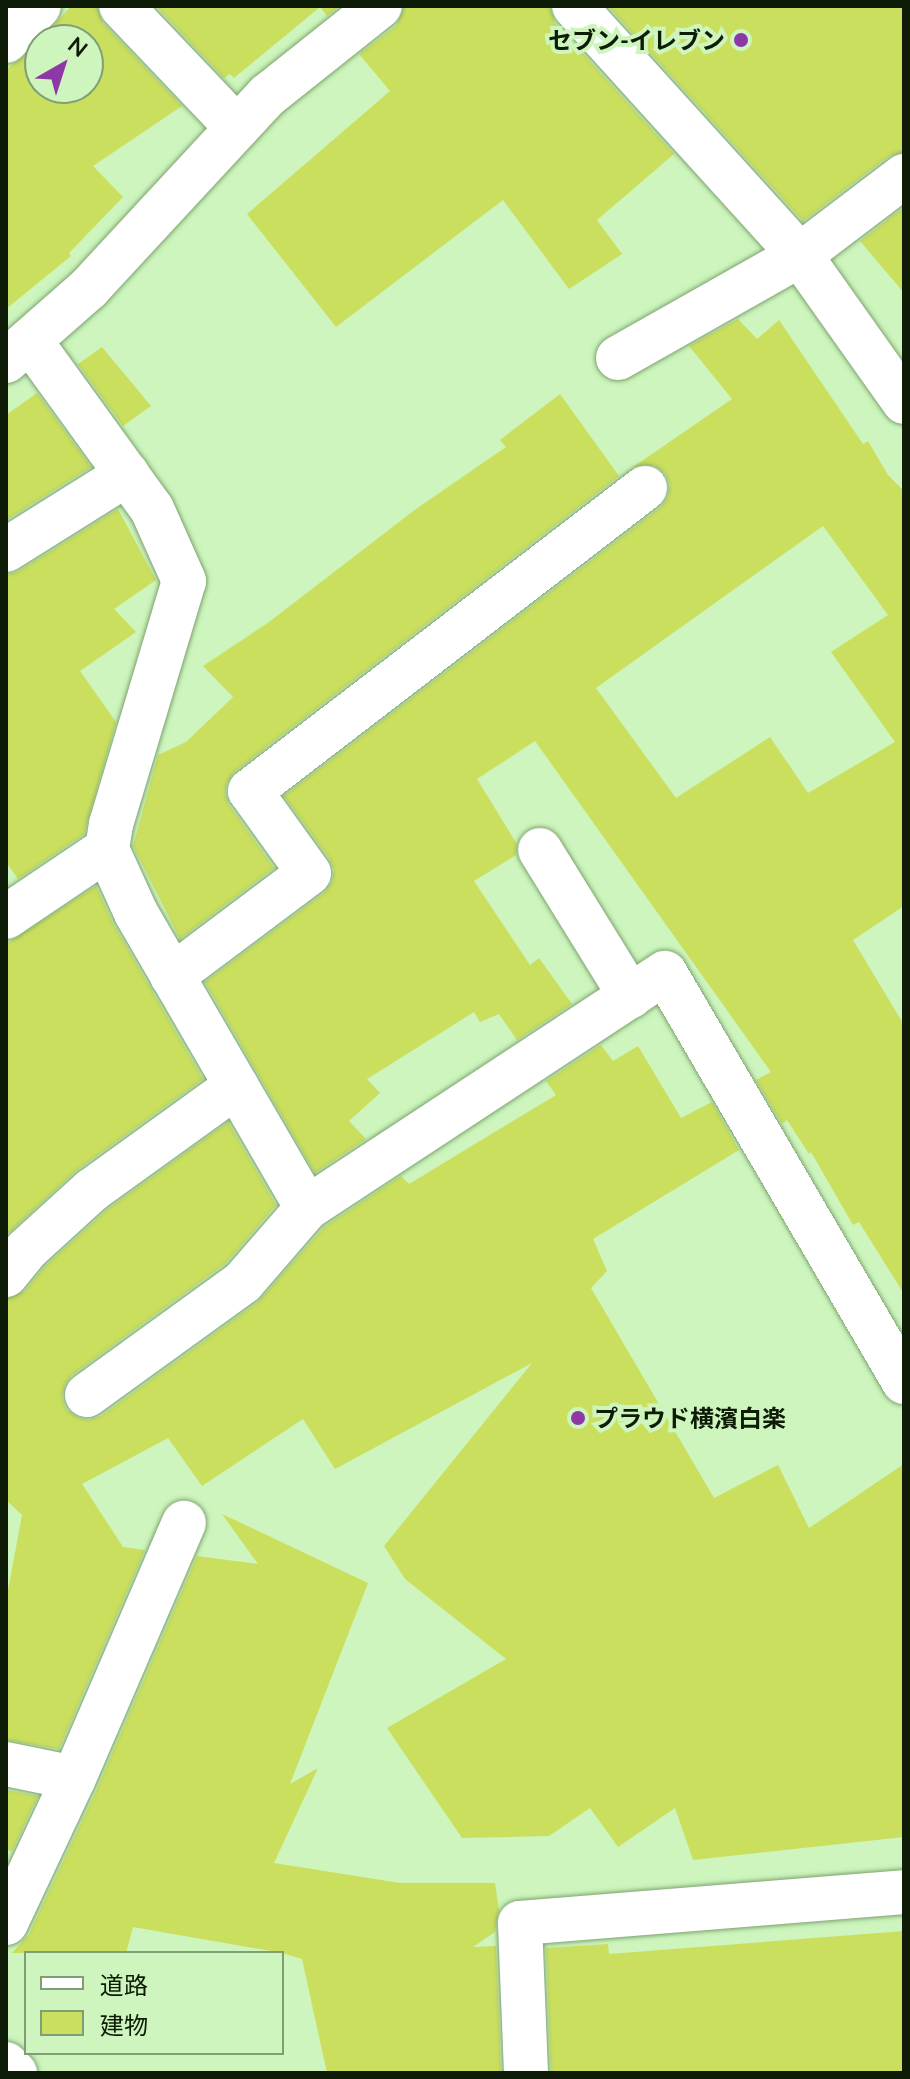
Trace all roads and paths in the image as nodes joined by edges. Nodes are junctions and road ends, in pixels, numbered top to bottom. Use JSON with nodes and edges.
{"nodes":[{"id":1,"x":39,"y":6,"type":"edge"},
{"id":2,"x":121,"y":6,"type":"edge"},
{"id":3,"x":380,"y":6,"type":"edge"},
{"id":4,"x":574,"y":6,"type":"edge"},
{"id":5,"x":6,"y":41,"type":"edge"},
{"id":6,"x":237,"y":128,"type":"junction"},
{"id":7,"x":904,"y":176,"type":"edge"},
{"id":8,"x":800,"y":255,"type":"junction"},
{"id":9,"x":18,"y":352,"type":"edge"},
{"id":10,"x":618,"y":358,"type":"dead end"},
{"id":11,"x":904,"y":402,"type":"edge"},
{"id":12,"x":127,"y":474,"type":"junction"},
{"id":13,"x":645,"y":488,"type":"dead end"},
{"id":14,"x":6,"y":550,"type":"edge"},
{"id":15,"x":107,"y":849,"type":"junction"},
{"id":16,"x":540,"y":850,"type":"dead end"},
{"id":17,"x":6,"y":917,"type":"edge"},
{"id":18,"x":172,"y":976,"type":"junction"},
{"id":19,"x":630,"y":996,"type":"junction"},
{"id":20,"x":236,"y":1086,"type":"junction"},
{"id":21,"x":307,"y":1208,"type":"junction"},
{"id":22,"x":6,"y":1275,"type":"edge"},
{"id":23,"x":904,"y":1382,"type":"edge"},
{"id":24,"x":87,"y":1395,"type":"dead end"},
{"id":25,"x":184,"y":1523,"type":"dead end"},
{"id":26,"x":6,"y":1764,"type":"edge"},
{"id":27,"x":74,"y":1778,"type":"junction"},
{"id":28,"x":904,"y":1892,"type":"edge"},
{"id":29,"x":6,"y":1923,"type":"edge"},
{"id":30,"x":6,"y":2064,"type":"edge"},
{"id":31,"x":15,"y":2073,"type":"edge"},
{"id":32,"x":526,"y":2073,"type":"edge"}],
"edges":[{"from":1,"to":5,"type":"street"},
{"from":2,"to":6,"type":"street"},
{"from":3,"to":6,"type":"street"},
{"from":4,"to":8,"type":"street"},
{"from":6,"to":9,"type":"street"},
{"from":7,"to":8,"type":"street"},
{"from":8,"to":10,"type":"street"},
{"from":8,"to":11,"type":"street"},
{"from":9,"to":12,"type":"street"},
{"from":12,"to":14,"type":"street"},
{"from":12,"to":15,"type":"street"},
{"from":13,"to":18,"type":"street"},
{"from":15,"to":17,"type":"street"},
{"from":15,"to":18,"type":"street"},
{"from":16,"to":19,"type":"street"},
{"from":18,"to":20,"type":"street"},
{"from":19,"to":21,"type":"street"},
{"from":19,"to":23,"type":"street"},
{"from":20,"to":21,"type":"street"},
{"from":20,"to":22,"type":"street"},
{"from":21,"to":24,"type":"street"},
{"from":25,"to":27,"type":"street"},
{"from":26,"to":27,"type":"street"},
{"from":27,"to":29,"type":"street"},
{"from":28,"to":32,"type":"street"},
{"from":30,"to":31,"type":"street"}]}
